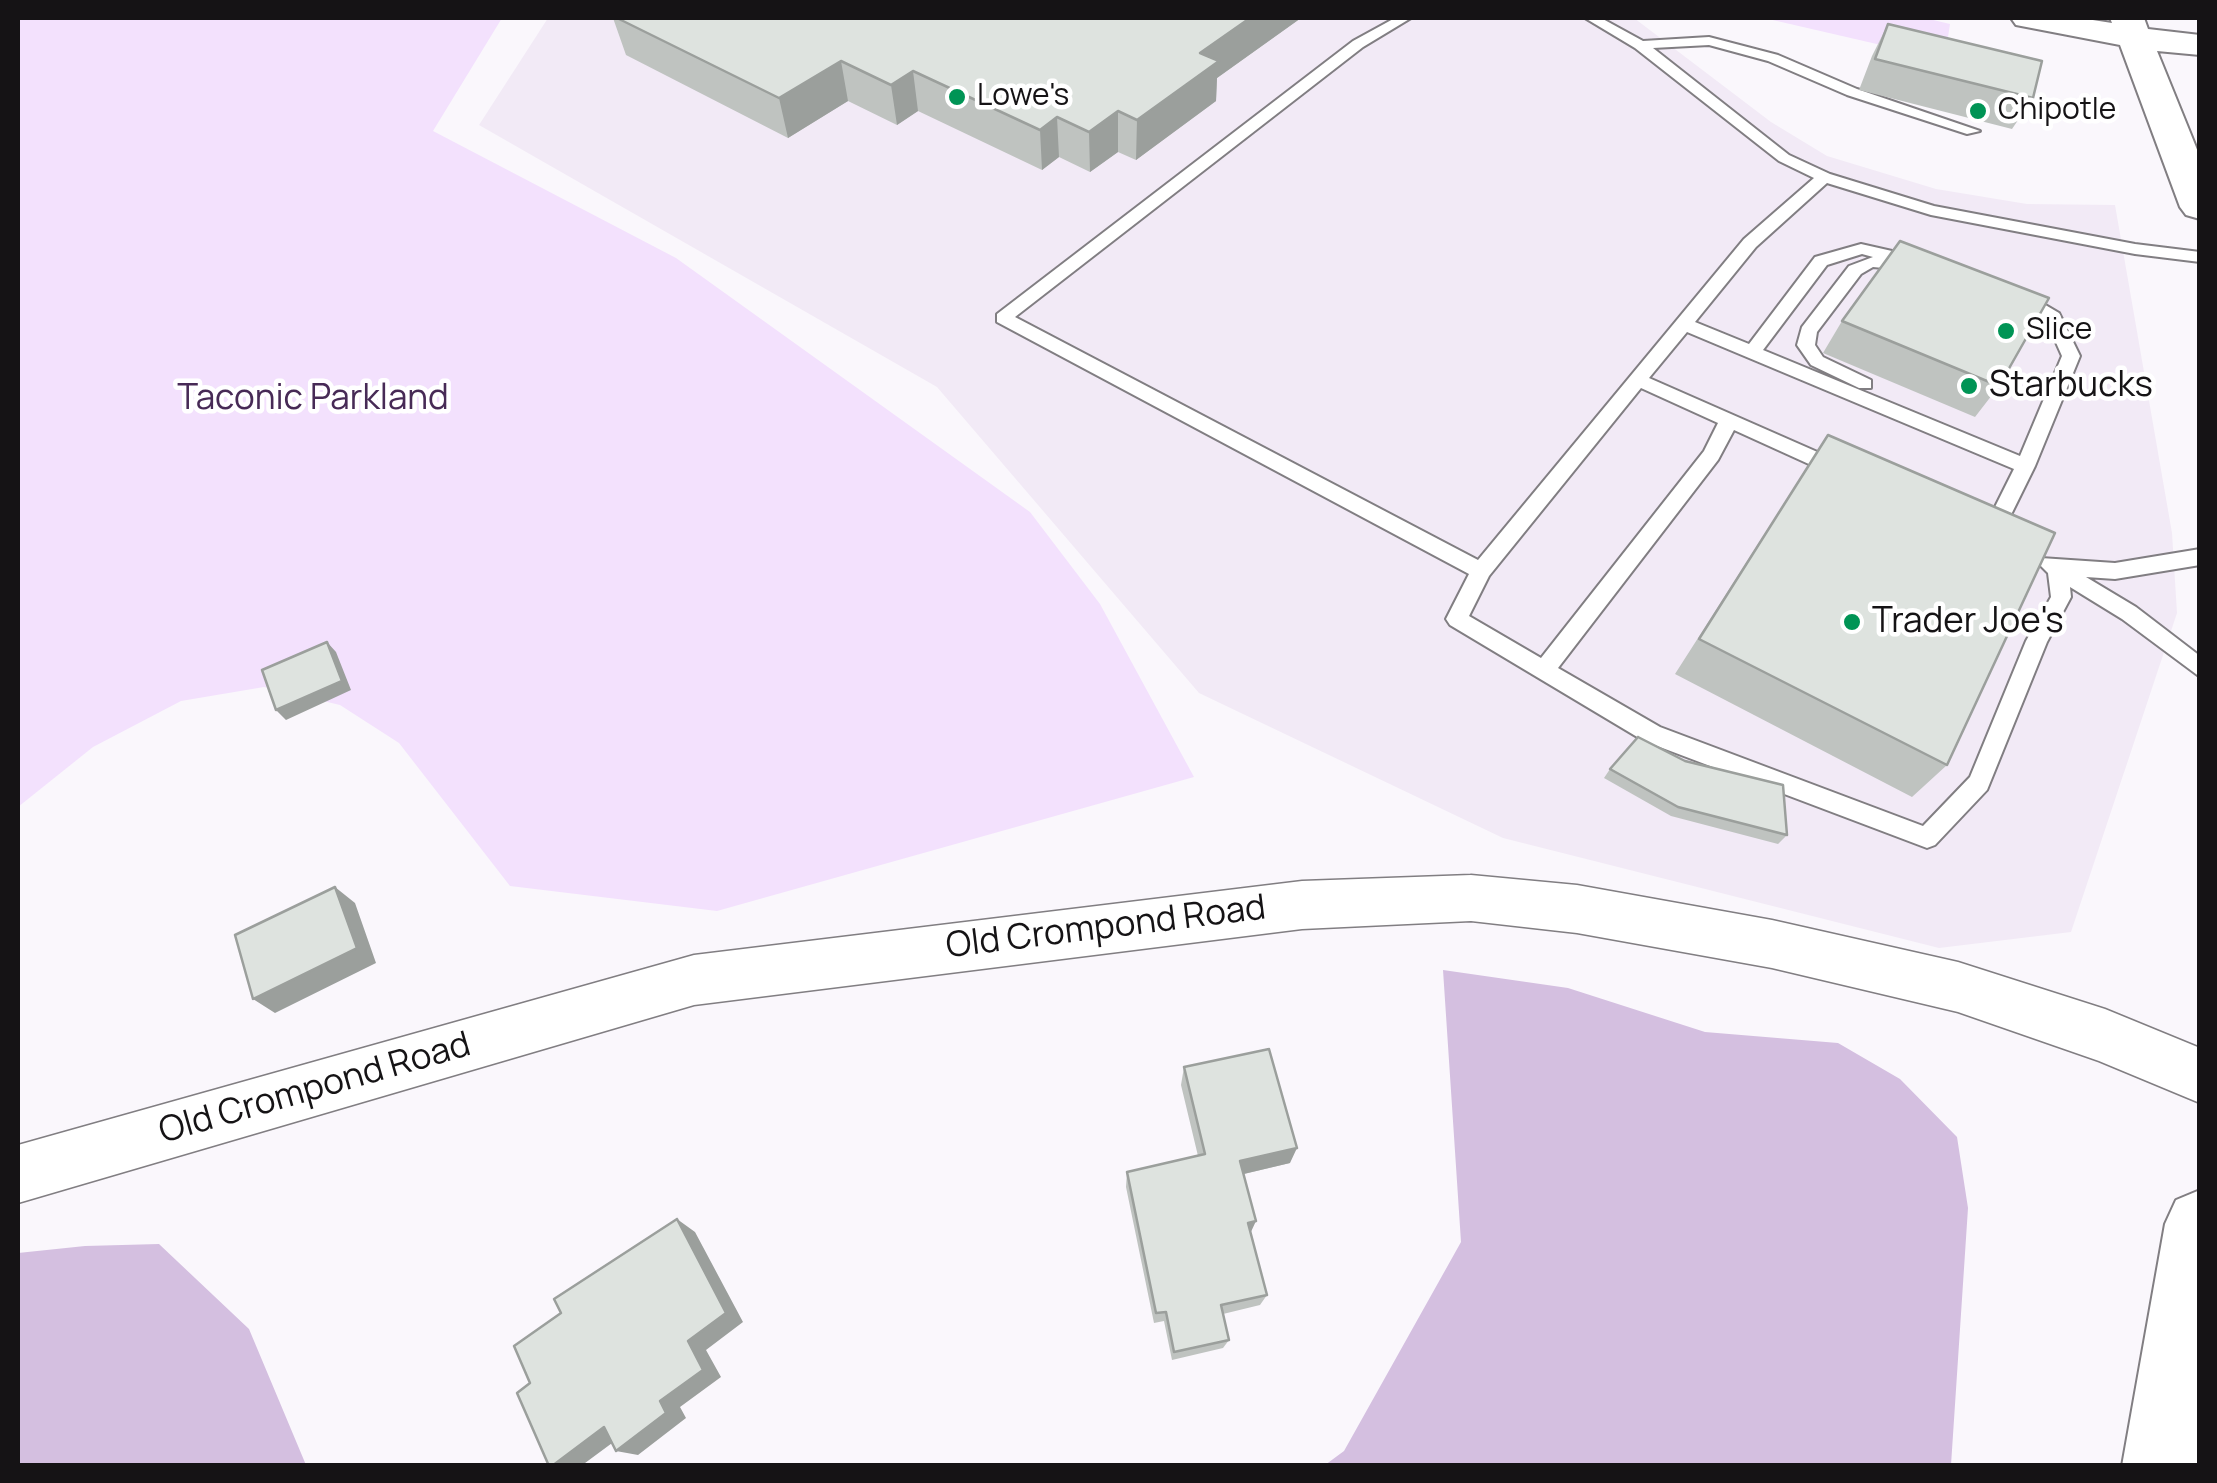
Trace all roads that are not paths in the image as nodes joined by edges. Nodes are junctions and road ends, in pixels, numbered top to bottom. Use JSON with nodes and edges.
{"nodes":[{"id":1,"x":1404,"y":18,"type":"edge"},
{"id":2,"x":1592,"y":18,"type":"edge"},
{"id":3,"x":2028,"y":18,"type":"edge"},
{"id":4,"x":2131,"y":28,"type":"edge"},
{"id":5,"x":1640,"y":44,"type":"junction"},
{"id":6,"x":2200,"y":45,"type":"edge"},
{"id":7,"x":2182,"y":112,"type":"edge"},
{"id":8,"x":1972,"y":131,"type":"dead end"},
{"id":9,"x":1824,"y":178,"type":"junction"},
{"id":10,"x":2200,"y":208,"type":"edge"},
{"id":11,"x":2200,"y":257,"type":"edge"},
{"id":12,"x":1998,"y":288,"type":"edge"},
{"id":13,"x":2007,"y":308,"type":"edge"},
{"id":14,"x":1684,"y":324,"type":"junction"},
{"id":15,"x":1752,"y":352,"type":"junction"},
{"id":16,"x":2071,"y":356,"type":"junction"},
{"id":17,"x":1638,"y":380,"type":"junction"},
{"id":18,"x":1729,"y":421,"type":"junction"},
{"id":19,"x":1941,"y":432,"type":"junction"},
{"id":20,"x":2025,"y":466,"type":"junction"},
{"id":21,"x":1851,"y":475,"type":"edge"},
{"id":22,"x":2200,"y":557,"type":"edge"},
{"id":23,"x":2058,"y":567,"type":"junction"},
{"id":24,"x":1481,"y":571,"type":"junction"},
{"id":25,"x":2200,"y":668,"type":"edge"},
{"id":26,"x":1544,"y":670,"type":"junction"},
{"id":27,"x":2200,"y":1076,"type":"edge"},
{"id":28,"x":18,"y":1174,"type":"edge"},
{"id":29,"x":2200,"y":1224,"type":"edge"},
{"id":30,"x":2160,"y":1466,"type":"edge"}],
"edges":[{"from":1,"to":24,"type":"lane"},
{"from":2,"to":5,"type":"lane"},
{"from":3,"to":4,"type":"highway"},
{"from":4,"to":6,"type":"highway"},
{"from":4,"to":7,"type":"highway"},
{"from":5,"to":8,"type":"lane"},
{"from":5,"to":9,"type":"lane"},
{"from":7,"to":10,"type":"highway"},
{"from":9,"to":11,"type":"lane"},
{"from":9,"to":14,"type":"lane"},
{"from":12,"to":16,"type":"lane"},
{"from":13,"to":16,"type":"lane"},
{"from":14,"to":15,"type":"lane"},
{"from":14,"to":17,"type":"lane"},
{"from":15,"to":19,"type":"lane"},
{"from":15,"to":19,"type":"lane"},
{"from":16,"to":20,"type":"lane"},
{"from":17,"to":18,"type":"lane"},
{"from":17,"to":24,"type":"lane"},
{"from":18,"to":21,"type":"lane"},
{"from":18,"to":26,"type":"lane"},
{"from":19,"to":20,"type":"lane"},
{"from":20,"to":23,"type":"lane"},
{"from":22,"to":23,"type":"lane"},
{"from":23,"to":25,"type":"lane"},
{"from":23,"to":26,"type":"lane"},
{"from":24,"to":26,"type":"lane"},
{"from":27,"to":28,"type":"street","name":"Old Crompond Road"},
{"from":29,"to":30,"type":"highway"}]}
